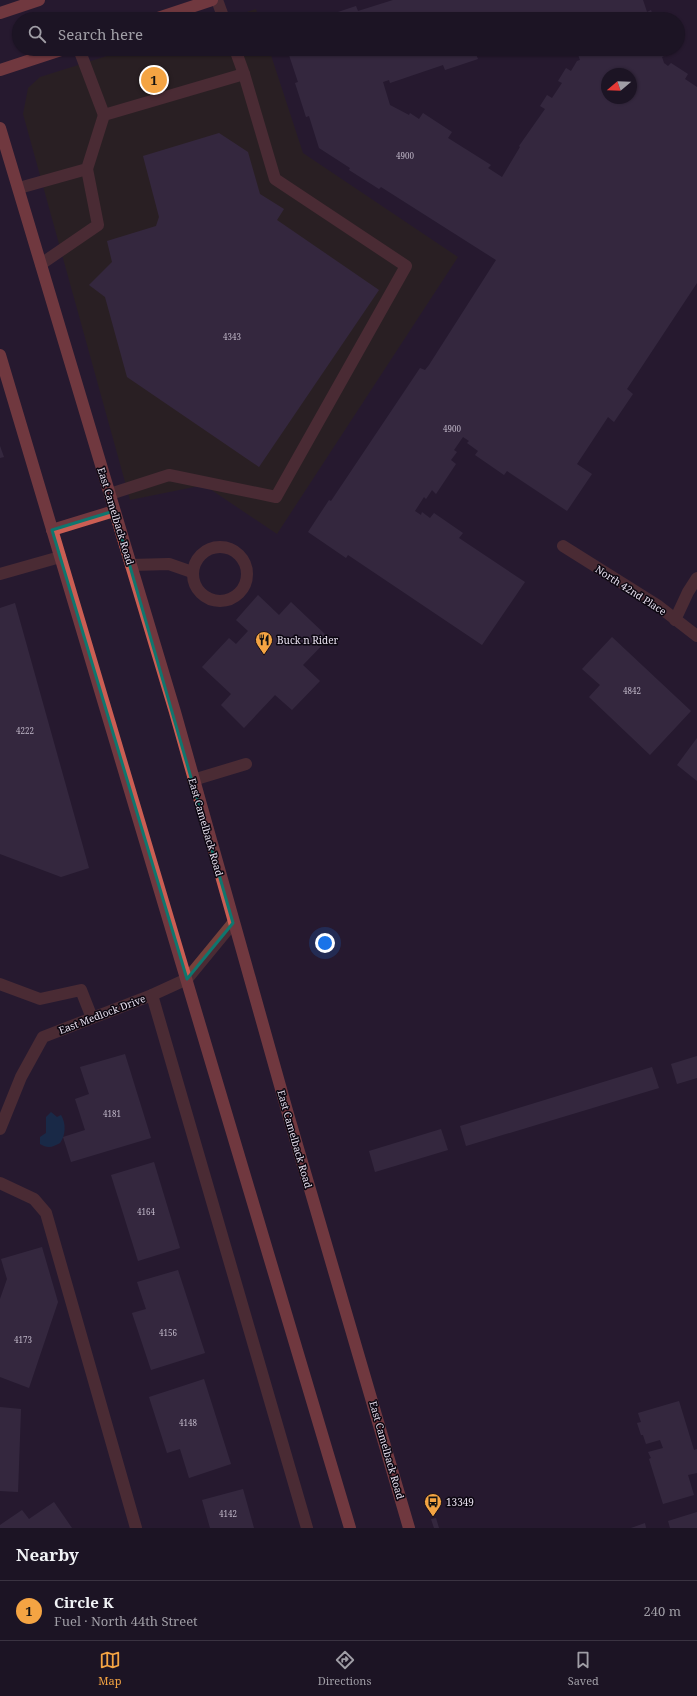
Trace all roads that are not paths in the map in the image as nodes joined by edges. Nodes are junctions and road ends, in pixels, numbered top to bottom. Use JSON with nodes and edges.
{"nodes":[{"id":1,"x":39,"y":0,"type":"edge"},
{"id":2,"x":212,"y":0,"type":"edge"},
{"id":3,"x":217,"y":0,"type":"edge"},
{"id":4,"x":175,"y":12,"type":"edge"},
{"id":5,"x":221,"y":12,"type":"edge"},
{"id":6,"x":0,"y":13,"type":"edge"},
{"id":7,"x":43,"y":56,"type":"edge"},
{"id":8,"x":82,"y":56,"type":"edge"},
{"id":9,"x":238,"y":56,"type":"edge"},
{"id":10,"x":0,"y":70,"type":"edge"},
{"id":11,"x":244,"y":74,"type":"junction"},
{"id":12,"x":104,"y":115,"type":"junction"},
{"id":13,"x":0,"y":128,"type":"edge"},
{"id":14,"x":87,"y":169,"type":"junction"},
{"id":15,"x":19,"y":188,"type":"junction"},
{"id":16,"x":41,"y":264,"type":"junction"},
{"id":17,"x":0,"y":355,"type":"edge"},
{"id":18,"x":110,"y":494,"type":"junction"},
{"id":19,"x":114,"y":511,"type":"junction"},
{"id":20,"x":52,"y":530,"type":"junction"},
{"id":21,"x":562,"y":546,"type":"dead end"},
{"id":22,"x":60,"y":557,"type":"junction"},
{"id":23,"x":131,"y":565,"type":"junction"},
{"id":24,"x":192,"y":572,"type":"junction"},
{"id":25,"x":0,"y":574,"type":"edge"},
{"id":26,"x":697,"y":578,"type":"edge"},
{"id":27,"x":675,"y":620,"type":"junction"},
{"id":28,"x":697,"y":636,"type":"edge"},
{"id":29,"x":246,"y":764,"type":"dead end"},
{"id":30,"x":193,"y":780,"type":"junction"},
{"id":31,"x":233,"y":923,"type":"junction"},
{"id":32,"x":187,"y":979,"type":"junction"},
{"id":33,"x":0,"y":984,"type":"edge"},
{"id":34,"x":152,"y":995,"type":"junction"},
{"id":35,"x":92,"y":1018,"type":"junction"},
{"id":36,"x":0,"y":1129,"type":"edge"},
{"id":37,"x":0,"y":1183,"type":"edge"},
{"id":38,"x":136,"y":1528,"type":"edge"},
{"id":39,"x":307,"y":1528,"type":"edge"},
{"id":40,"x":350,"y":1528,"type":"edge"},
{"id":41,"x":409,"y":1528,"type":"edge"}],
"edges":[{"from":1,"to":6,"type":"main road"},
{"from":2,"to":4,"type":"main road"},
{"from":3,"to":5,"type":"street"},
{"from":7,"to":10,"type":"main road"},
{"from":8,"to":12,"type":"street"},
{"from":9,"to":11,"type":"street"},
{"from":11,"to":12,"type":"street"},
{"from":11,"to":18,"type":"street"},
{"from":12,"to":14,"type":"street"},
{"from":13,"to":15,"type":"main road","name":"East Camelback Road"},
{"from":14,"to":15,"type":"street"},
{"from":14,"to":16,"type":"street"},
{"from":15,"to":16,"type":"main road","name":"East Camelback Road"},
{"from":16,"to":18,"type":"main road","name":"East Camelback Road"},
{"from":17,"to":20,"type":"main road"},
{"from":18,"to":19,"type":"main road","name":"East Camelback Road"},
{"from":19,"to":20,"type":"main road"},
{"from":19,"to":23,"type":"main road","name":"East Camelback Road"},
{"from":20,"to":22,"type":"main road"},
{"from":21,"to":27,"type":"street","name":"North 42nd Place"},
{"from":22,"to":25,"type":"street"},
{"from":22,"to":32,"type":"main road"},
{"from":23,"to":24,"type":"street"},
{"from":23,"to":30,"type":"main road","name":"East Camelback Road"},
{"from":24,"to":24,"type":"street"},
{"from":26,"to":27,"type":"street"},
{"from":27,"to":28,"type":"street","name":"North 42nd Place"},
{"from":29,"to":30,"type":"street"},
{"from":30,"to":31,"type":"main road","name":"East Camelback Road"},
{"from":31,"to":32,"type":"street","name":"East Medlock Drive"},
{"from":31,"to":41,"type":"main road","name":"East Camelback Road"},
{"from":32,"to":34,"type":"street","name":"East Medlock Drive"},
{"from":32,"to":40,"type":"main road"},
{"from":33,"to":35,"type":"street"},
{"from":34,"to":35,"type":"street","name":"East Medlock Drive"},
{"from":34,"to":39,"type":"street"},
{"from":35,"to":36,"type":"street","name":"East Medlock Drive"},
{"from":37,"to":38,"type":"street"}]}
